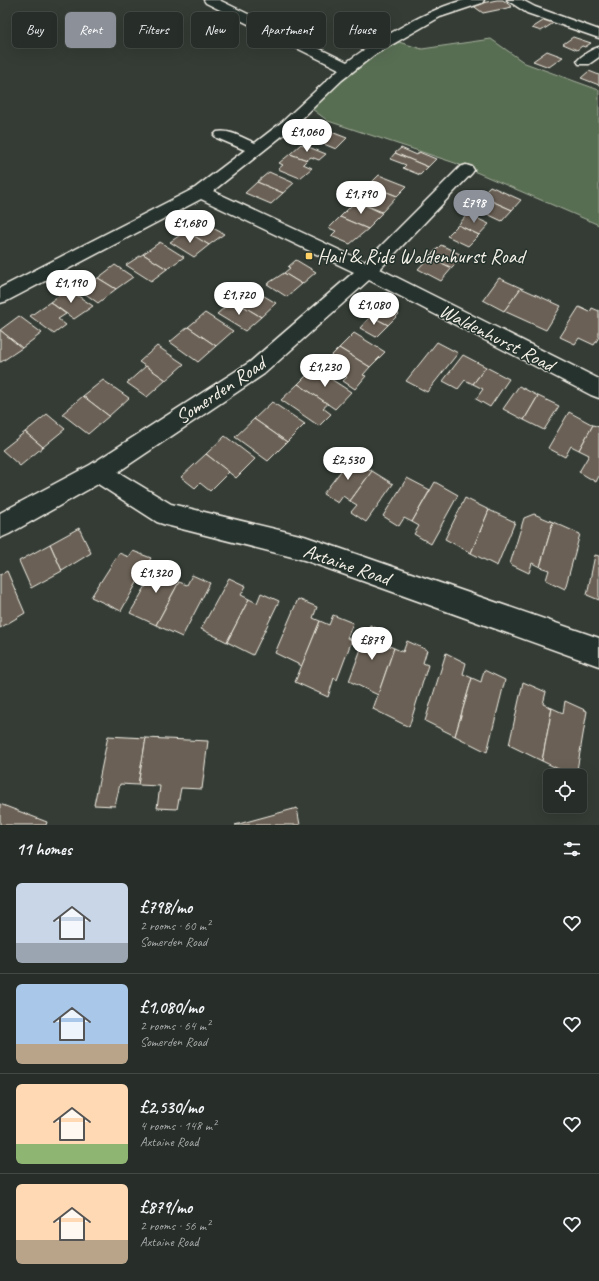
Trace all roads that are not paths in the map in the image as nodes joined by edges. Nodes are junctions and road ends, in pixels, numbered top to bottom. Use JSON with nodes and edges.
{"nodes":[{"id":1,"x":210,"y":0,"type":"edge"},
{"id":2,"x":478,"y":0,"type":"edge"},
{"id":3,"x":513,"y":0,"type":"edge"},
{"id":4,"x":599,"y":34,"type":"edge"},
{"id":5,"x":599,"y":51,"type":"edge"},
{"id":6,"x":584,"y":61,"type":"dead end"},
{"id":7,"x":348,"y":68,"type":"junction"},
{"id":8,"x":222,"y":135,"type":"dead end"},
{"id":9,"x":257,"y":149,"type":"junction"},
{"id":10,"x":466,"y":170,"type":"dead end"},
{"id":11,"x":201,"y":192,"type":"junction"},
{"id":12,"x":367,"y":271,"type":"junction"},
{"id":13,"x":0,"y":296,"type":"edge"},
{"id":14,"x":599,"y":389,"type":"edge"},
{"id":15,"x":98,"y":472,"type":"junction"},
{"id":16,"x":0,"y":526,"type":"edge"},
{"id":17,"x":599,"y":652,"type":"edge"}],
"edges":[{"from":1,"to":7,"type":"street"},
{"from":2,"to":7,"type":"street"},
{"from":3,"to":4,"type":"street"},
{"from":5,"to":6,"type":"street"},
{"from":7,"to":9,"type":"street"},
{"from":8,"to":9,"type":"street"},
{"from":9,"to":11,"type":"street"},
{"from":10,"to":12,"type":"street","name":"Somerden Road"},
{"from":11,"to":12,"type":"street","name":"Waldenhurst Road"},
{"from":11,"to":13,"type":"street"},
{"from":12,"to":14,"type":"street","name":"Waldenhurst Road"},
{"from":12,"to":15,"type":"street","name":"Somerden Road"},
{"from":15,"to":16,"type":"street","name":"Somerden Road"},
{"from":15,"to":17,"type":"street","name":"Axtaine Road"}]}
